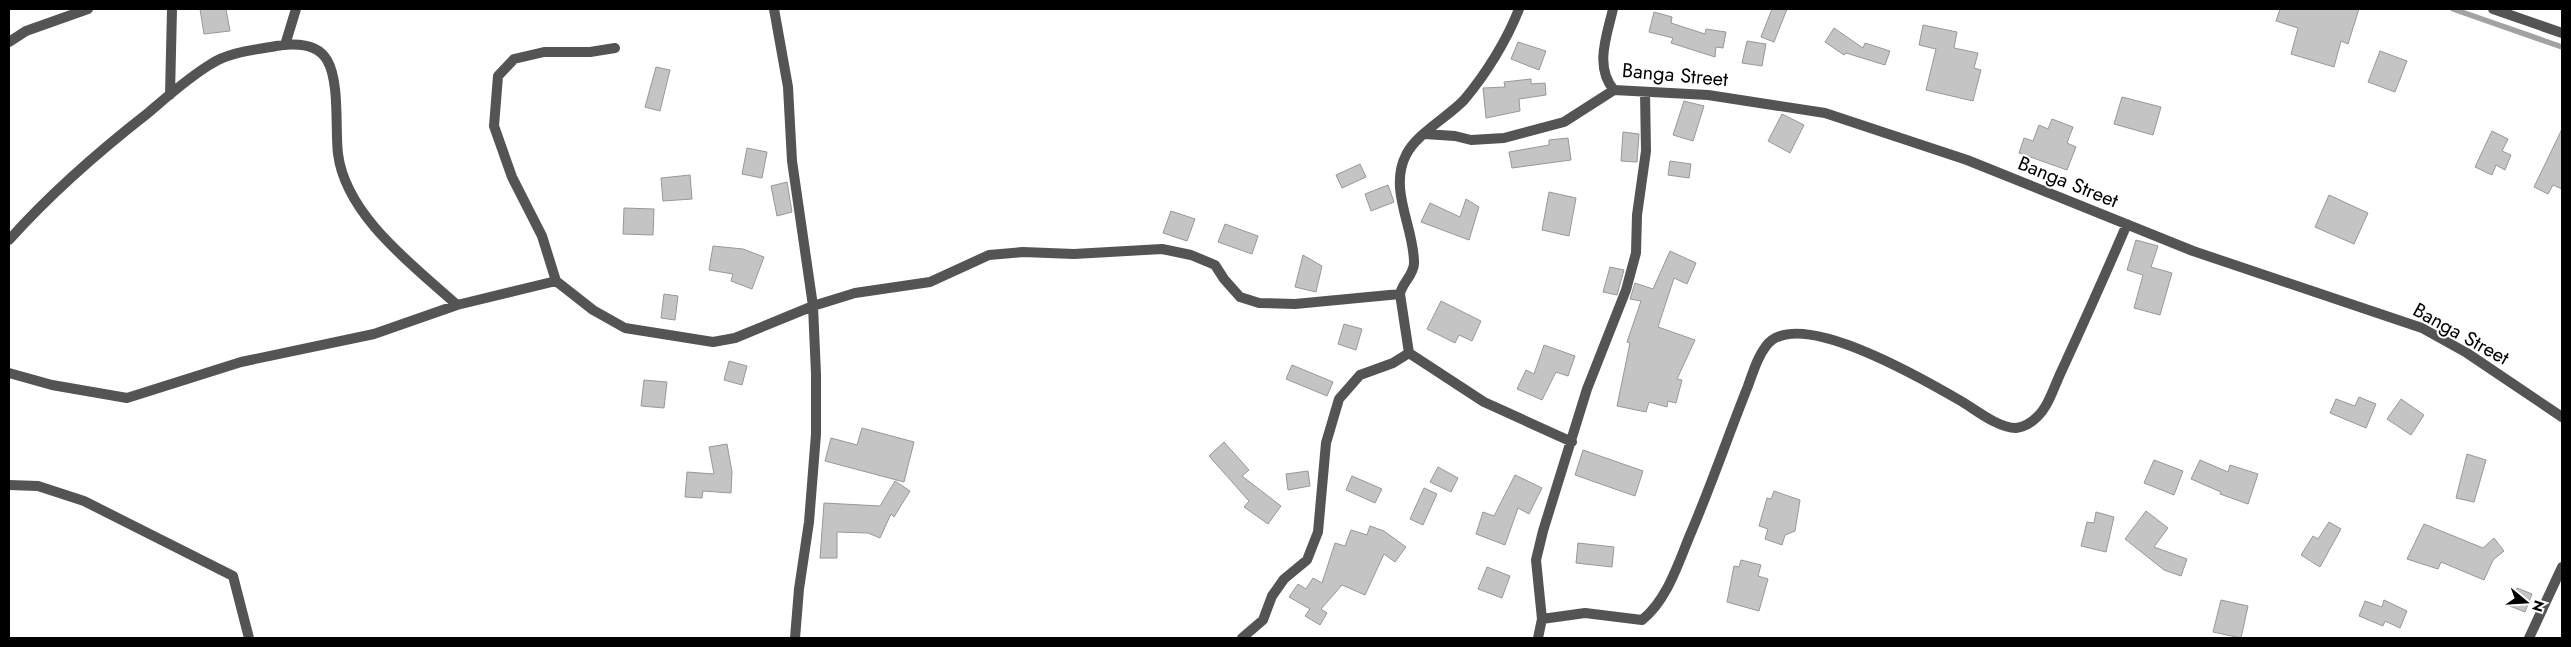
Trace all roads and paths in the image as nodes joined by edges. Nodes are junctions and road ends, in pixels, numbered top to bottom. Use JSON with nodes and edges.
{"nodes":[{"id":1,"x":88,"y":9,"type":"edge"},
{"id":2,"x":172,"y":9,"type":"edge"},
{"id":3,"x":296,"y":9,"type":"edge"},
{"id":4,"x":774,"y":9,"type":"edge"},
{"id":5,"x":1519,"y":9,"type":"edge"},
{"id":6,"x":1613,"y":9,"type":"edge"},
{"id":7,"x":2493,"y":9,"type":"edge"},
{"id":8,"x":2562,"y":33,"type":"edge"},
{"id":9,"x":9,"y":42,"type":"edge"},
{"id":10,"x":285,"y":45,"type":"junction"},
{"id":11,"x":615,"y":48,"type":"dead end"},
{"id":12,"x":1614,"y":90,"type":"junction"},
{"id":13,"x":1645,"y":92,"type":"junction"},
{"id":14,"x":170,"y":95,"type":"junction"},
{"id":15,"x":1425,"y":134,"type":"junction"},
{"id":16,"x":2127,"y":224,"type":"junction"},
{"id":17,"x":9,"y":240,"type":"edge"},
{"id":18,"x":556,"y":280,"type":"junction"},
{"id":19,"x":1400,"y":294,"type":"junction"},
{"id":20,"x":457,"y":306,"type":"junction"},
{"id":21,"x":813,"y":306,"type":"junction"},
{"id":22,"x":1409,"y":353,"type":"junction"},
{"id":23,"x":9,"y":373,"type":"edge"},
{"id":24,"x":2562,"y":414,"type":"edge"},
{"id":25,"x":1572,"y":442,"type":"junction"},
{"id":26,"x":9,"y":485,"type":"edge"},
{"id":27,"x":2562,"y":568,"type":"edge"},
{"id":28,"x":1542,"y":619,"type":"junction"},
{"id":29,"x":249,"y":638,"type":"edge"},
{"id":30,"x":795,"y":638,"type":"edge"},
{"id":31,"x":1242,"y":638,"type":"edge"},
{"id":32,"x":1538,"y":638,"type":"edge"},
{"id":33,"x":2529,"y":638,"type":"edge"}],
"edges":[{"from":1,"to":9,"type":"street"},
{"from":2,"to":14,"type":"street"},
{"from":3,"to":10,"type":"street"},
{"from":4,"to":21,"type":"street"},
{"from":5,"to":15,"type":"street"},
{"from":6,"to":12,"type":"street","name":"Banga Street"},
{"from":7,"to":8,"type":"street"},
{"from":10,"to":14,"type":"street"},
{"from":10,"to":20,"type":"street"},
{"from":11,"to":18,"type":"street"},
{"from":12,"to":13,"type":"street","name":"Banga Street"},
{"from":12,"to":15,"type":"street"},
{"from":13,"to":16,"type":"street","name":"Banga Street"},
{"from":13,"to":25,"type":"street"},
{"from":14,"to":17,"type":"street"},
{"from":15,"to":19,"type":"street"},
{"from":16,"to":24,"type":"street","name":"Banga Street"},
{"from":16,"to":28,"type":"street"},
{"from":18,"to":20,"type":"street"},
{"from":18,"to":21,"type":"street"},
{"from":19,"to":21,"type":"street"},
{"from":19,"to":22,"type":"street"},
{"from":20,"to":23,"type":"street"},
{"from":21,"to":30,"type":"street"},
{"from":22,"to":25,"type":"street"},
{"from":22,"to":31,"type":"street"},
{"from":25,"to":28,"type":"street"},
{"from":26,"to":29,"type":"street"},
{"from":27,"to":33,"type":"street"},
{"from":28,"to":32,"type":"street"}]}
